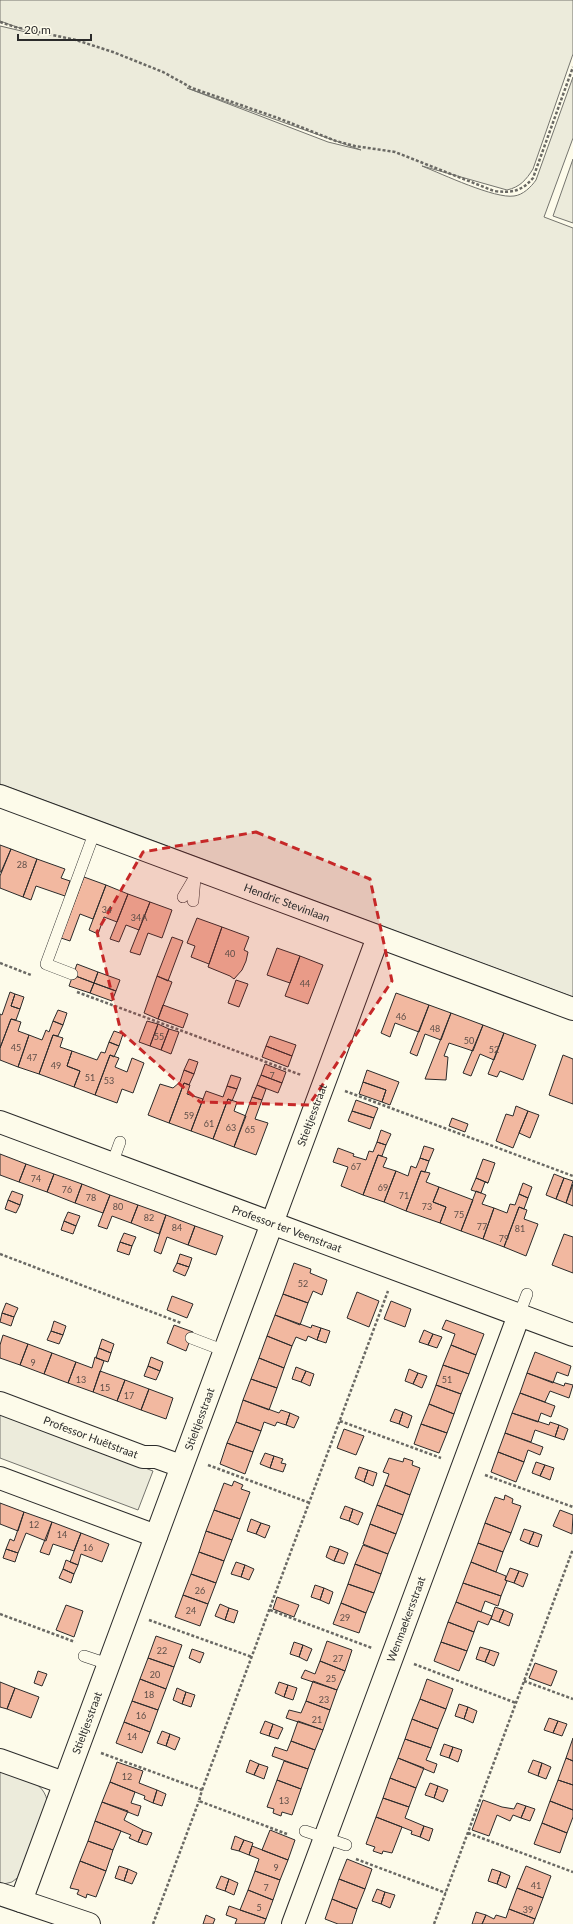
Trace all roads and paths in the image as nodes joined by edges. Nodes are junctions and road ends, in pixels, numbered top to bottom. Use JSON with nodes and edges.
{"nodes":[{"id":1,"x":0,"y":22,"type":"edge"},
{"id":2,"x":573,"y":67,"type":"edge"},
{"id":3,"x":0,"y":796,"type":"edge"},
{"id":4,"x":95,"y":831,"type":"junction"},
{"id":5,"x":197,"y":874,"type":"junction"},
{"id":6,"x":188,"y":899,"type":"dead end"},
{"id":7,"x":378,"y":937,"type":"junction"},
{"id":8,"x":0,"y":963,"type":"edge"},
{"id":9,"x":72,"y":974,"type":"dead end"},
{"id":10,"x":37,"y":977,"type":"dead end"},
{"id":11,"x":74,"y":990,"type":"dead end"},
{"id":12,"x":573,"y":1009,"type":"edge"},
{"id":13,"x":287,"y":1070,"type":"dead end"},
{"id":14,"x":358,"y":1096,"type":"dead end"},
{"id":15,"x":0,"y":1122,"type":"edge"},
{"id":16,"x":120,"y":1142,"type":"dead end"},
{"id":17,"x":112,"y":1164,"type":"junction"},
{"id":18,"x":573,"y":1176,"type":"edge"},
{"id":19,"x":272,"y":1223,"type":"junction"},
{"id":20,"x":0,"y":1254,"type":"edge"},
{"id":21,"x":387,"y":1292,"type":"dead end"},
{"id":22,"x":527,"y":1294,"type":"dead end"},
{"id":23,"x":519,"y":1315,"type":"junction"},
{"id":24,"x":183,"y":1323,"type":"dead end"},
{"id":25,"x":573,"y":1335,"type":"edge"},
{"id":26,"x":191,"y":1338,"type":"dead end"},
{"id":27,"x":225,"y":1350,"type":"junction"},
{"id":28,"x":0,"y":1403,"type":"edge"},
{"id":29,"x":340,"y":1421,"type":"junction"},
{"id":30,"x":443,"y":1459,"type":"dead end"},
{"id":31,"x":208,"y":1465,"type":"dead end"},
{"id":32,"x":181,"y":1466,"type":"junction"},
{"id":33,"x":483,"y":1474,"type":"dead end"},
{"id":34,"x":0,"y":1478,"type":"edge"},
{"id":35,"x":310,"y":1503,"type":"junction"},
{"id":36,"x":573,"y":1507,"type":"edge"},
{"id":37,"x":156,"y":1536,"type":"junction"},
{"id":38,"x":573,"y":1550,"type":"edge"},
{"id":39,"x":270,"y":1610,"type":"junction"},
{"id":40,"x":0,"y":1614,"type":"edge"},
{"id":41,"x":150,"y":1620,"type":"dead end"},
{"id":42,"x":80,"y":1644,"type":"dead end"},
{"id":43,"x":374,"y":1649,"type":"dead end"},
{"id":44,"x":84,"y":1656,"type":"dead end"},
{"id":45,"x":252,"y":1657,"type":"junction"},
{"id":46,"x":108,"y":1664,"type":"junction"},
{"id":47,"x":413,"y":1664,"type":"dead end"},
{"id":48,"x":524,"y":1681,"type":"junction"},
{"id":49,"x":573,"y":1699,"type":"edge"},
{"id":50,"x":516,"y":1703,"type":"junction"},
{"id":51,"x":101,"y":1752,"type":"dead end"},
{"id":52,"x":0,"y":1760,"type":"edge"},
{"id":53,"x":64,"y":1783,"type":"junction"},
{"id":54,"x":202,"y":1790,"type":"junction"},
{"id":55,"x":199,"y":1801,"type":"junction"},
{"id":56,"x":468,"y":1833,"type":"junction"},
{"id":57,"x":315,"y":1834,"type":"junction"},
{"id":58,"x":295,"y":1836,"type":"dead end"},
{"id":59,"x":346,"y":1845,"type":"dead end"},
{"id":60,"x":350,"y":1857,"type":"dead end"},
{"id":61,"x":573,"y":1872,"type":"edge"},
{"id":62,"x":446,"y":1893,"type":"junction"},
{"id":63,"x":0,"y":1894,"type":"edge"},
{"id":64,"x":21,"y":1901,"type":"junction"},
{"id":65,"x":89,"y":1924,"type":"edge"},
{"id":66,"x":153,"y":1924,"type":"edge"},
{"id":67,"x":293,"y":1924,"type":"edge"},
{"id":68,"x":434,"y":1924,"type":"edge"}],
"edges":[{"from":1,"to":2,"type":"path"},
{"from":3,"to":4,"type":"street","name":"Hendric Stevinlaan"},
{"from":4,"to":5,"type":"street","name":"Hendric Stevinlaan"},
{"from":4,"to":9,"type":"lane"},
{"from":5,"to":6,"type":"lane"},
{"from":5,"to":7,"type":"street","name":"Hendric Stevinlaan"},
{"from":7,"to":12,"type":"street","name":"Hendric Stevinlaan"},
{"from":7,"to":19,"type":"street","name":"Stieltjesstraat"},
{"from":8,"to":10,"type":"path"},
{"from":11,"to":13,"type":"path"},
{"from":14,"to":18,"type":"path"},
{"from":15,"to":17,"type":"street","name":"Professor ter Veenstraat"},
{"from":16,"to":17,"type":"lane"},
{"from":17,"to":19,"type":"street","name":"Professor ter Veenstraat"},
{"from":19,"to":23,"type":"street","name":"Professor ter Veenstraat"},
{"from":19,"to":27,"type":"street","name":"Stieltjesstraat"},
{"from":20,"to":24,"type":"path"},
{"from":21,"to":29,"type":"path"},
{"from":22,"to":23,"type":"lane"},
{"from":23,"to":25,"type":"street","name":"Professor ter Veenstraat"},
{"from":23,"to":57,"type":"street","name":"Wenmaekersstraat"},
{"from":26,"to":27,"type":"lane"},
{"from":27,"to":32,"type":"street","name":"Stieltjesstraat"},
{"from":28,"to":32,"type":"street","name":"Professor Huëtstraat"},
{"from":29,"to":30,"type":"path"},
{"from":29,"to":35,"type":"path"},
{"from":31,"to":35,"type":"path"},
{"from":32,"to":37,"type":"street","name":"Stieltjesstraat"},
{"from":33,"to":36,"type":"path"},
{"from":34,"to":37,"type":"street"},
{"from":35,"to":39,"type":"path"},
{"from":37,"to":46,"type":"street","name":"Stieltjesstraat"},
{"from":38,"to":48,"type":"path"},
{"from":39,"to":43,"type":"path"},
{"from":39,"to":45,"type":"path"},
{"from":40,"to":42,"type":"path"},
{"from":41,"to":45,"type":"path"},
{"from":44,"to":46,"type":"lane"},
{"from":45,"to":54,"type":"path"},
{"from":46,"to":53,"type":"street","name":"Stieltjesstraat"},
{"from":47,"to":50,"type":"path"},
{"from":48,"to":49,"type":"path"},
{"from":48,"to":50,"type":"path"},
{"from":50,"to":56,"type":"path"},
{"from":51,"to":54,"type":"path"},
{"from":52,"to":53,"type":"street"},
{"from":53,"to":64,"type":"street","name":"Stieltjesstraat"},
{"from":54,"to":55,"type":"path"},
{"from":55,"to":58,"type":"path"},
{"from":55,"to":66,"type":"path"},
{"from":56,"to":61,"type":"path"},
{"from":56,"to":62,"type":"path"},
{"from":57,"to":59,"type":"lane"},
{"from":57,"to":67,"type":"street","name":"Wenmaekersstraat"},
{"from":60,"to":62,"type":"path"},
{"from":62,"to":68,"type":"path"},
{"from":63,"to":64,"type":"street"},
{"from":64,"to":65,"type":"street"}]}
